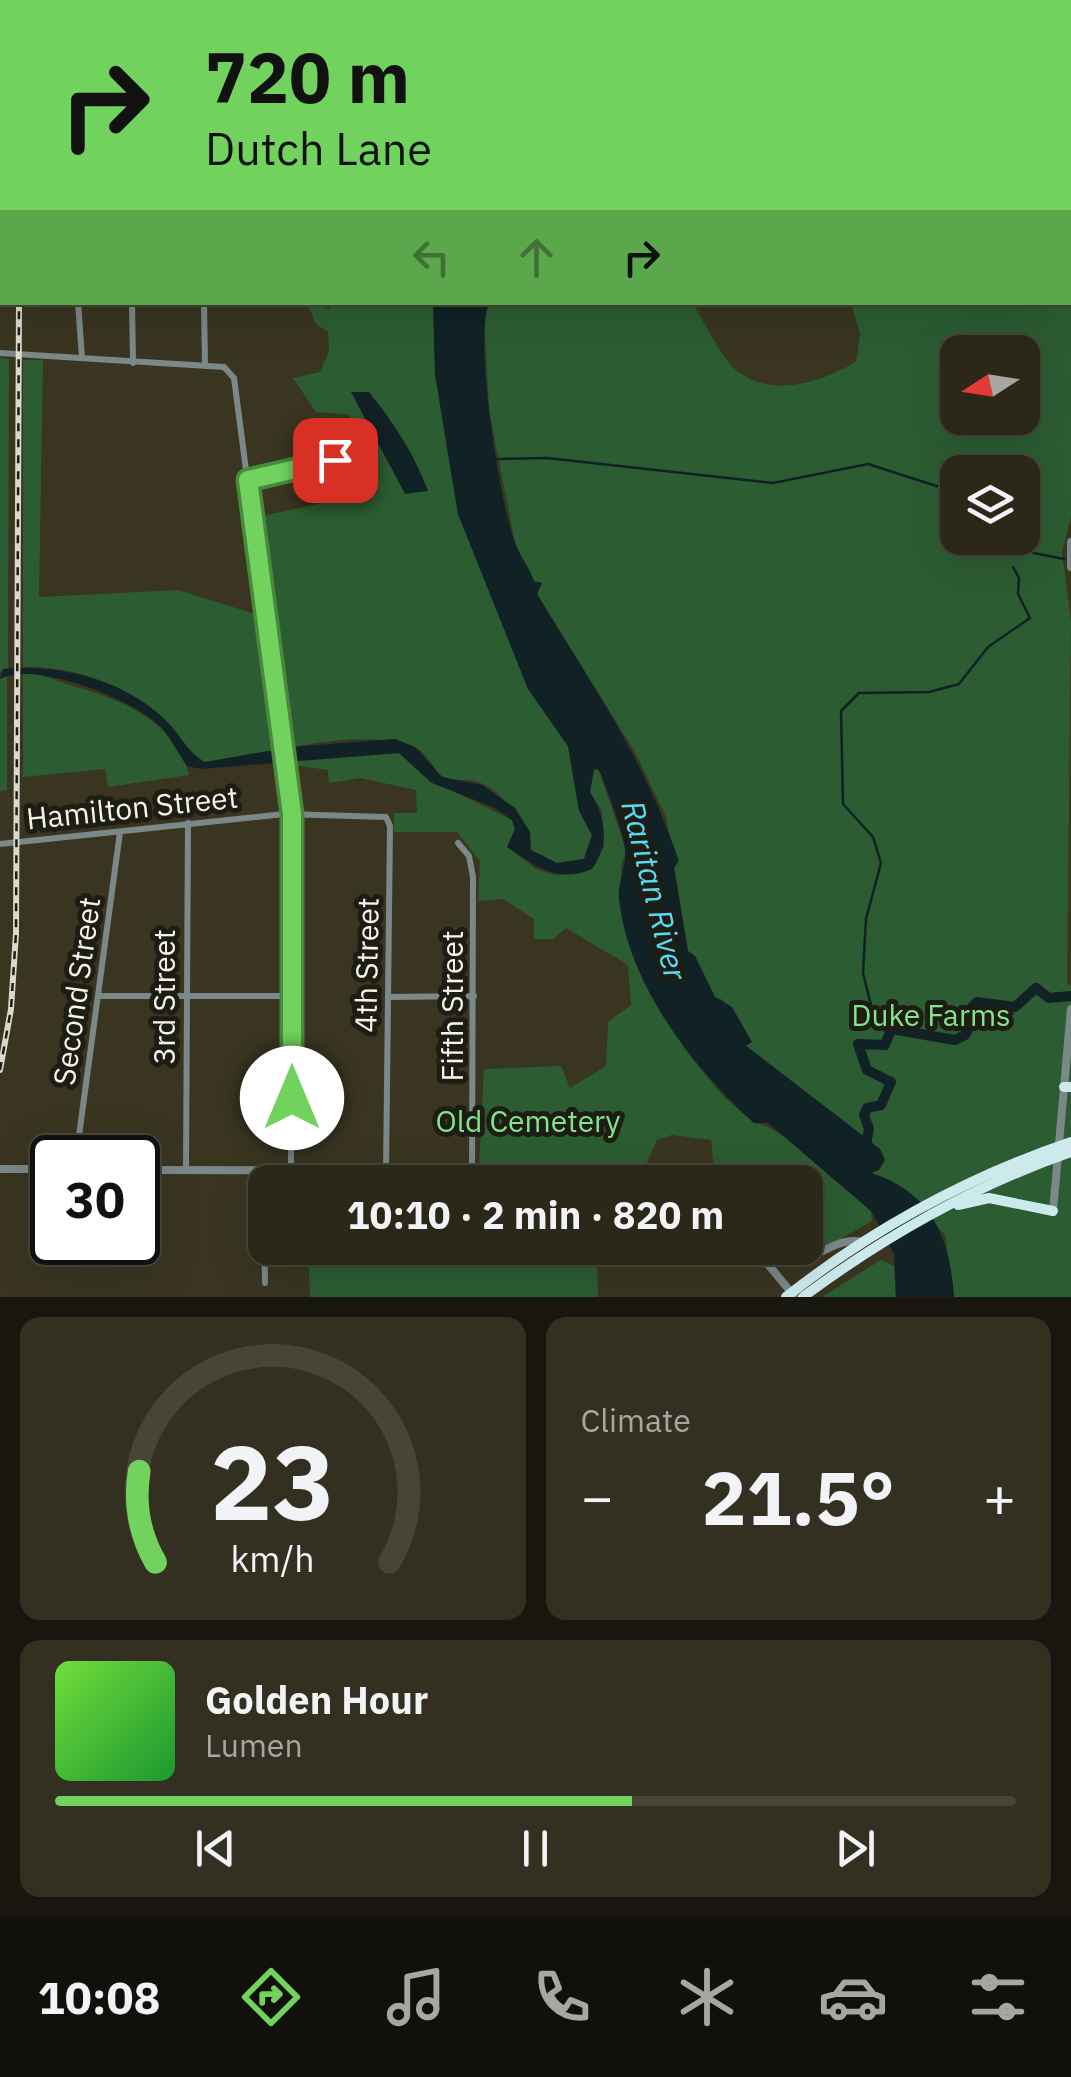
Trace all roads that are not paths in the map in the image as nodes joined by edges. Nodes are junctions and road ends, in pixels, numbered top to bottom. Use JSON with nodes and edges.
{"nodes":[{"id":1,"x":78,"y":305,"type":"edge"},
{"id":2,"x":132,"y":305,"type":"edge"},
{"id":3,"x":204,"y":305,"type":"edge"},
{"id":4,"x":0,"y":353,"type":"edge"},
{"id":5,"x":82,"y":358,"type":"junction"},
{"id":6,"x":133,"y":362,"type":"junction"},
{"id":7,"x":205,"y":366,"type":"junction"},
{"id":8,"x":335,"y":460,"type":"dead end"},
{"id":9,"x":248,"y":480,"type":"junction"},
{"id":10,"x":1071,"y":542,"type":"edge"},
{"id":11,"x":1071,"y":567,"type":"edge"},
{"id":12,"x":292,"y":814,"type":"junction"},
{"id":13,"x":388,"y":820,"type":"joint"},
{"id":14,"x":188,"y":824,"type":"junction"},
{"id":15,"x":120,"y":831,"type":"junction"},
{"id":16,"x":458,"y":843,"type":"dead end"},
{"id":17,"x":0,"y":844,"type":"edge"},
{"id":18,"x":98,"y":996,"type":"junction"},
{"id":19,"x":292,"y":996,"type":"junction"},
{"id":20,"x":474,"y":996,"type":"junction"},
{"id":21,"x":186,"y":997,"type":"junction"},
{"id":22,"x":389,"y":997,"type":"junction"},
{"id":23,"x":1071,"y":1009,"type":"edge"},
{"id":24,"x":1068,"y":1087,"type":"edge"},
{"id":25,"x":79,"y":1135,"type":"edge"},
{"id":26,"x":1071,"y":1142,"type":"edge"},
{"id":27,"x":1058,"y":1152,"type":"junction"},
{"id":28,"x":1071,"y":1152,"type":"edge"},
{"id":29,"x":291,"y":1165,"type":"edge"},
{"id":30,"x":386,"y":1165,"type":"edge"},
{"id":31,"x":472,"y":1165,"type":"edge"},
{"id":32,"x":0,"y":1169,"type":"edge"},
{"id":33,"x":30,"y":1169,"type":"edge"},
{"id":34,"x":160,"y":1170,"type":"edge"},
{"id":35,"x":186,"y":1170,"type":"junction"},
{"id":36,"x":248,"y":1172,"type":"edge"},
{"id":37,"x":958,"y":1198,"type":"junction"},
{"id":38,"x":1053,"y":1212,"type":"joint"},
{"id":39,"x":865,"y":1246,"type":"junction"},
{"id":40,"x":823,"y":1250,"type":"edge"},
{"id":41,"x":265,"y":1265,"type":"edge"},
{"id":42,"x":768,"y":1265,"type":"edge"},
{"id":43,"x":265,"y":1283,"type":"dead end"},
{"id":44,"x":794,"y":1296,"type":"edge"}],
"edges":[{"from":1,"to":5,"type":"street"},
{"from":2,"to":6,"type":"street"},
{"from":3,"to":7,"type":"street"},
{"from":4,"to":5,"type":"street"},
{"from":5,"to":6,"type":"street"},
{"from":6,"to":7,"type":"street"},
{"from":7,"to":9,"type":"street"},
{"from":8,"to":9,"type":"street"},
{"from":9,"to":12,"type":"street"},
{"from":10,"to":11,"type":"street"},
{"from":12,"to":13,"type":"street","name":"Hamilton Street"},
{"from":12,"to":14,"type":"street","name":"Hamilton Street"},
{"from":12,"to":19,"type":"street"},
{"from":13,"to":22,"type":"street","name":"4th Street"},
{"from":14,"to":15,"type":"street","name":"Hamilton Street"},
{"from":14,"to":21,"type":"street","name":"3rd Street"},
{"from":15,"to":17,"type":"street","name":"Hamilton Street"},
{"from":15,"to":18,"type":"street","name":"Second Street"},
{"from":16,"to":20,"type":"street","name":"Fifth Street"},
{"from":18,"to":21,"type":"street"},
{"from":18,"to":25,"type":"street","name":"Second Street"},
{"from":19,"to":21,"type":"street"},
{"from":19,"to":29,"type":"street"},
{"from":20,"to":22,"type":"street"},
{"from":20,"to":31,"type":"street","name":"Fifth Street"},
{"from":21,"to":35,"type":"street","name":"3rd Street"},
{"from":22,"to":30,"type":"street","name":"4th Street"},
{"from":23,"to":24,"type":"street"},
{"from":24,"to":27,"type":"street"},
{"from":26,"to":27,"type":"highway"},
{"from":27,"to":28,"type":"highway"},
{"from":27,"to":37,"type":"highway"},
{"from":27,"to":38,"type":"street"},
{"from":32,"to":33,"type":"street"},
{"from":34,"to":35,"type":"street"},
{"from":35,"to":36,"type":"street"},
{"from":37,"to":38,"type":"highway"},
{"from":37,"to":39,"type":"highway"},
{"from":37,"to":39,"type":"highway"},
{"from":39,"to":40,"type":"street"},
{"from":39,"to":44,"type":"highway"},
{"from":41,"to":43,"type":"street"},
{"from":42,"to":44,"type":"street"}]}
